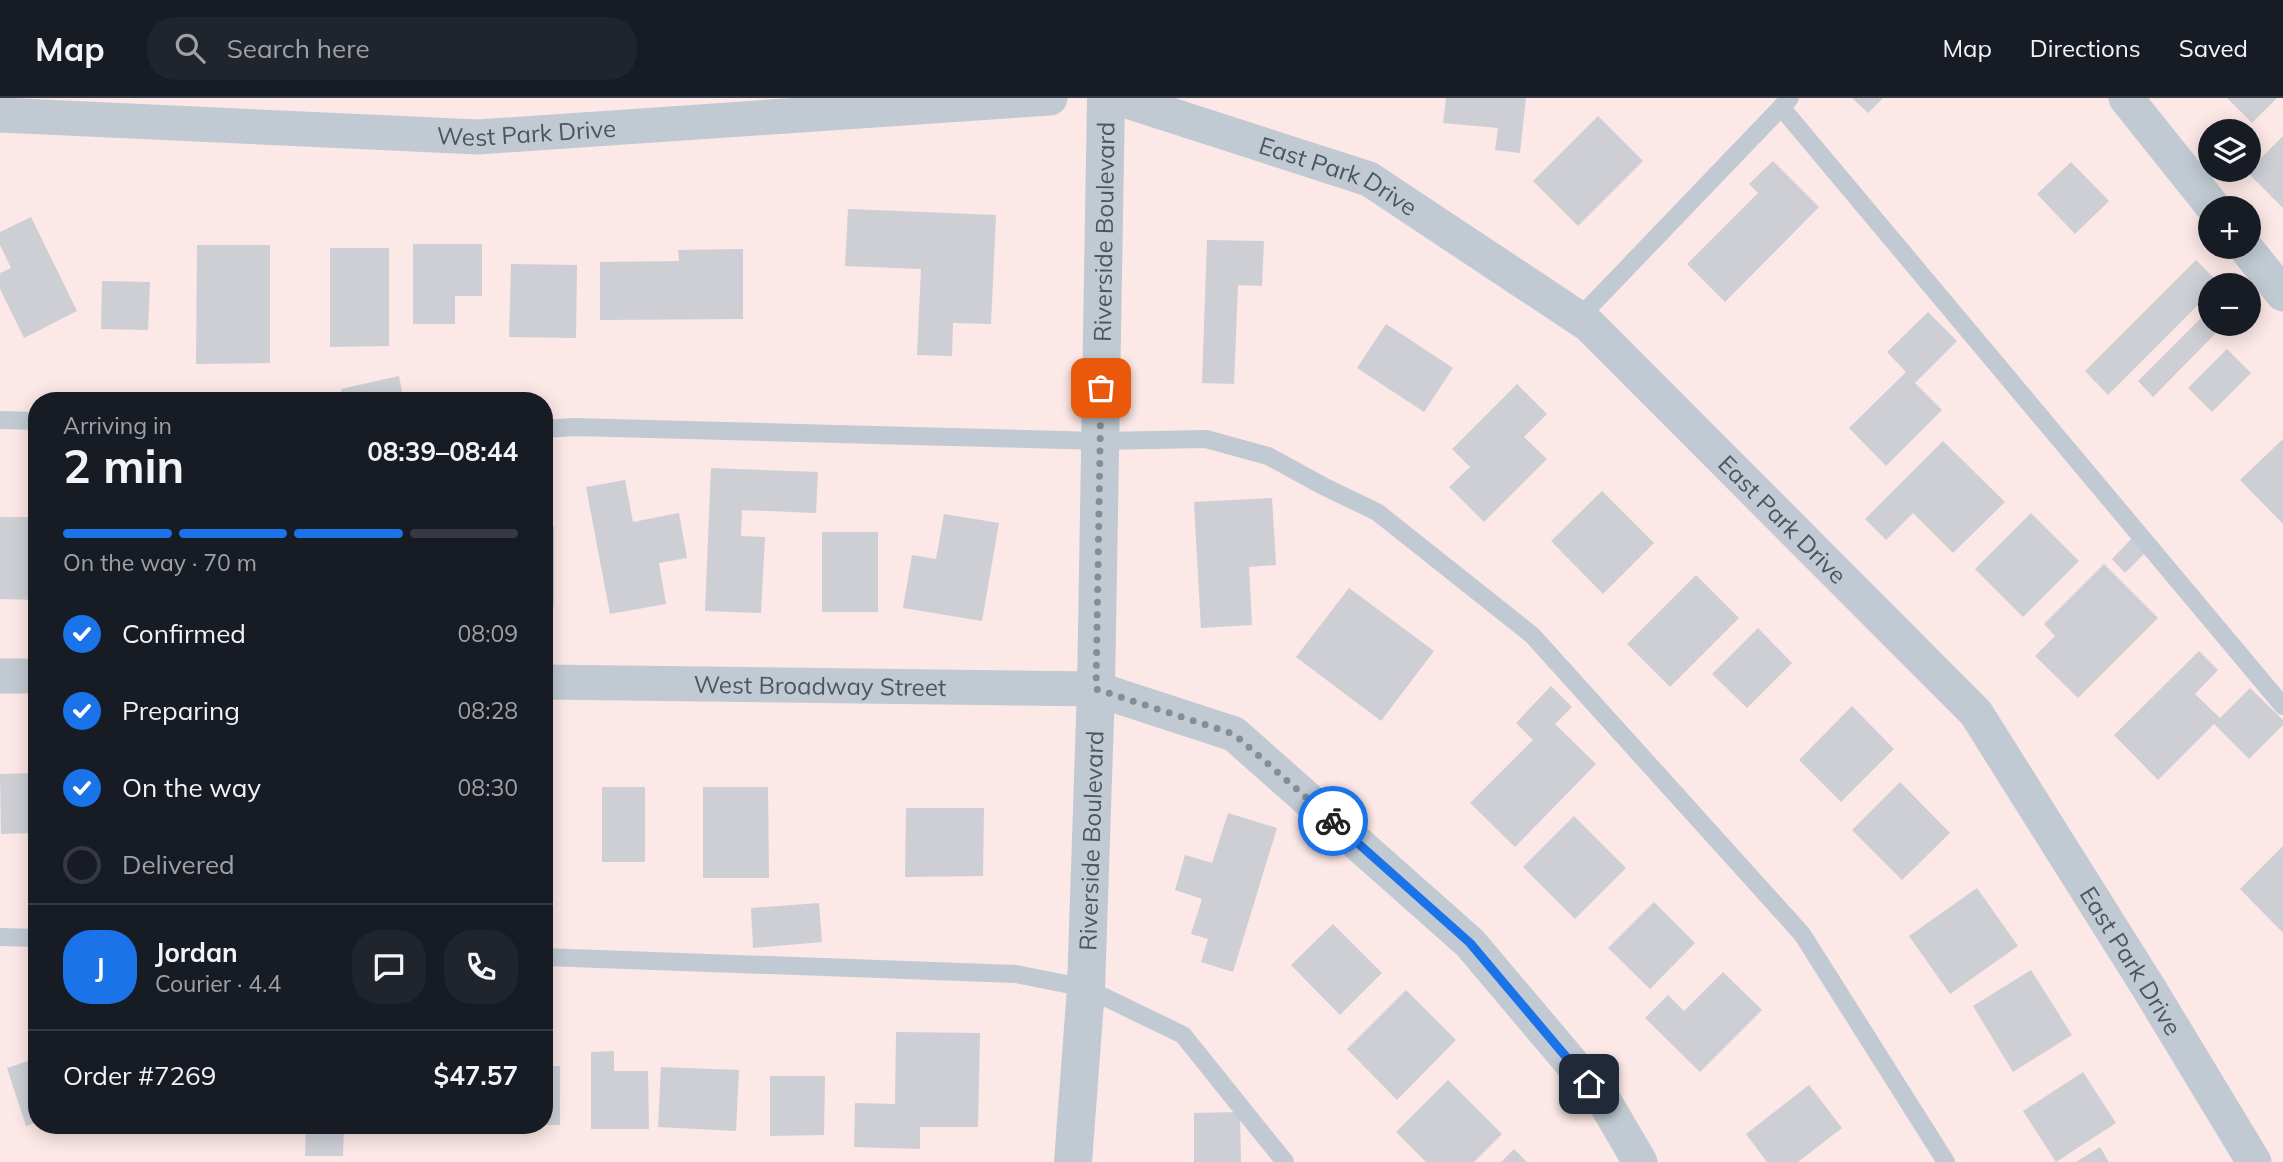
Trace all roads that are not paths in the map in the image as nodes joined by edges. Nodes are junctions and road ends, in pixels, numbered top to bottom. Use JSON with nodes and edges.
{"nodes":[{"id":1,"x":1050,"y":98,"type":"edge"},
{"id":2,"x":1106,"y":98,"type":"edge"},
{"id":3,"x":1118,"y":98,"type":"edge"},
{"id":4,"x":2126,"y":98,"type":"edge"},
{"id":5,"x":1785,"y":103,"type":"edge"},
{"id":6,"x":0,"y":115,"type":"edge"},
{"id":7,"x":2204,"y":196,"type":"edge"},
{"id":8,"x":2255,"y":259,"type":"edge"},
{"id":9,"x":2283,"y":294,"type":"edge"},
{"id":10,"x":1578,"y":319,"type":"junction"},
{"id":11,"x":0,"y":419,"type":"edge"},
{"id":12,"x":28,"y":421,"type":"edge"},
{"id":13,"x":553,"y":428,"type":"edge"},
{"id":14,"x":1100,"y":441,"type":"junction"},
{"id":15,"x":0,"y":676,"type":"edge"},
{"id":16,"x":28,"y":676,"type":"edge"},
{"id":17,"x":553,"y":682,"type":"edge"},
{"id":18,"x":1096,"y":689,"type":"junction"},
{"id":19,"x":2283,"y":706,"type":"edge"},
{"id":20,"x":0,"y":937,"type":"edge"},
{"id":21,"x":28,"y":938,"type":"edge"},
{"id":22,"x":553,"y":957,"type":"edge"},
{"id":23,"x":1086,"y":989,"type":"junction"},
{"id":24,"x":1073,"y":1162,"type":"edge"},
{"id":25,"x":1285,"y":1162,"type":"edge"},
{"id":26,"x":1640,"y":1162,"type":"edge"},
{"id":27,"x":1945,"y":1162,"type":"edge"},
{"id":28,"x":2254,"y":1162,"type":"edge"}],
"edges":[{"from":1,"to":6,"type":"street","name":"West Park Drive"},
{"from":2,"to":14,"type":"street","name":"Riverside Boulevard"},
{"from":3,"to":10,"type":"street","name":"East Park Drive"},
{"from":4,"to":7,"type":"street"},
{"from":5,"to":10,"type":"lane"},
{"from":5,"to":19,"type":"lane"},
{"from":8,"to":9,"type":"street"},
{"from":10,"to":28,"type":"street","name":"East Park Drive"},
{"from":11,"to":12,"type":"lane"},
{"from":13,"to":14,"type":"lane"},
{"from":14,"to":18,"type":"street","name":"Riverside Boulevard"},
{"from":14,"to":27,"type":"lane"},
{"from":15,"to":16,"type":"street"},
{"from":17,"to":18,"type":"street","name":"West Broadway Street"},
{"from":18,"to":23,"type":"street","name":"Riverside Boulevard"},
{"from":18,"to":26,"type":"street","name":"West Broadway Street"},
{"from":20,"to":21,"type":"lane"},
{"from":22,"to":23,"type":"lane"},
{"from":23,"to":24,"type":"street","name":"Riverside Boulevard"},
{"from":23,"to":25,"type":"lane"}]}
